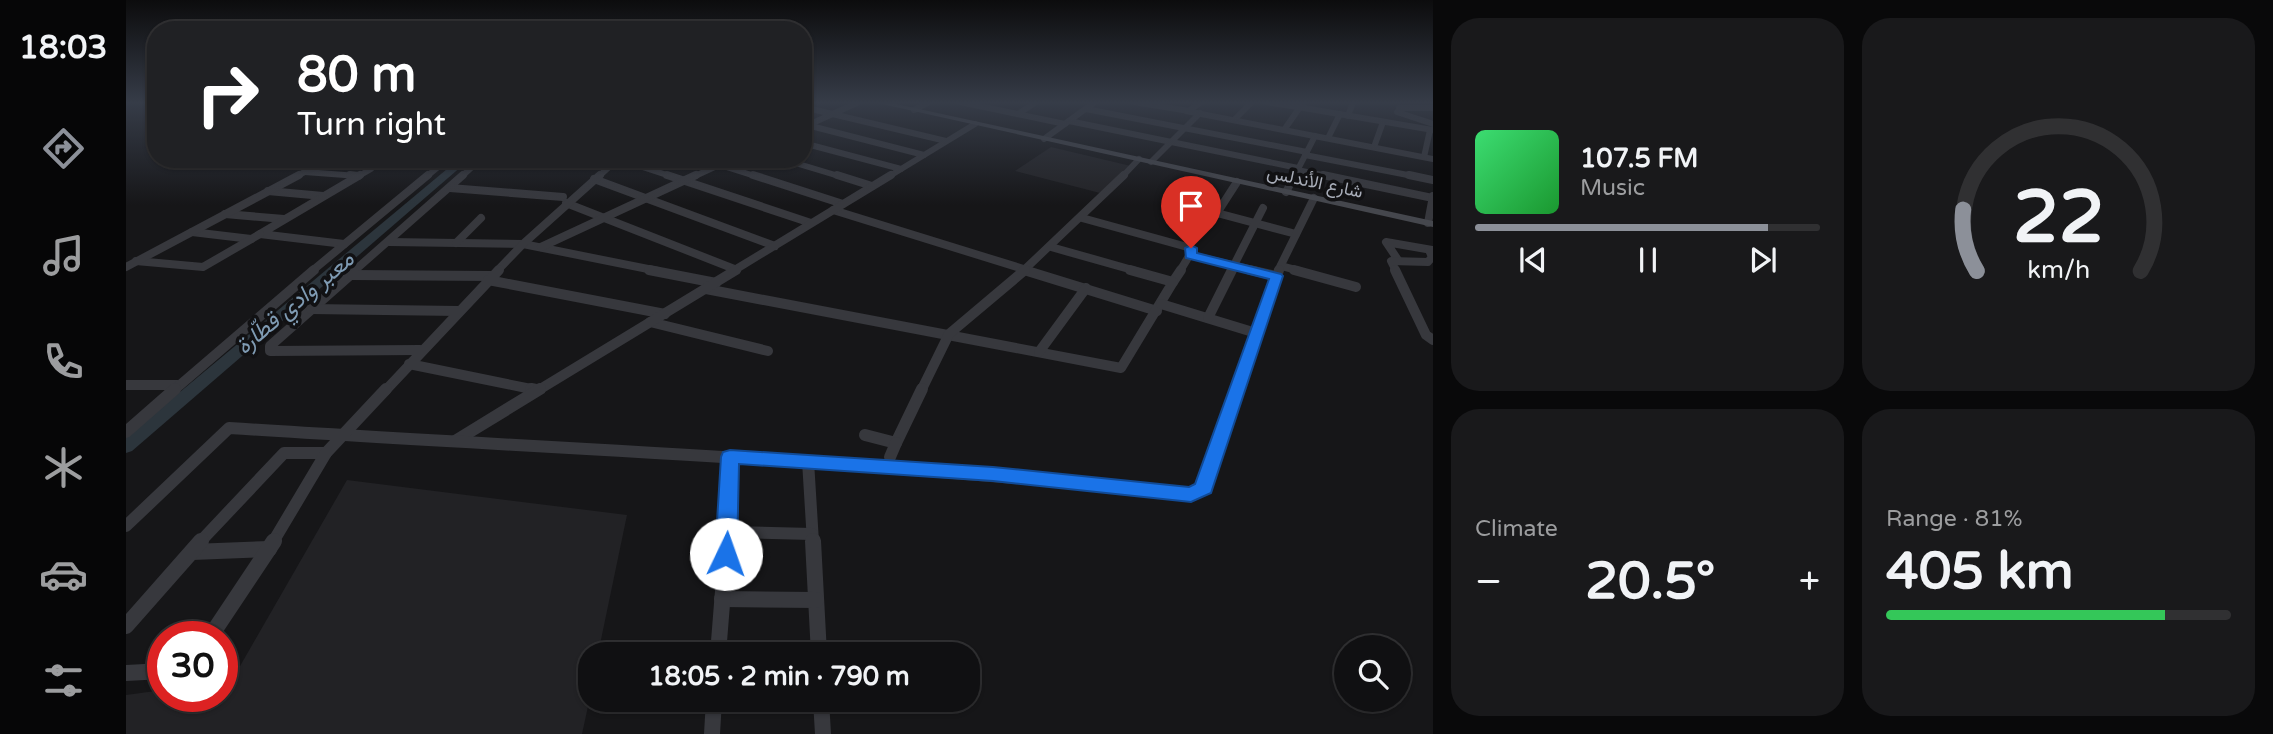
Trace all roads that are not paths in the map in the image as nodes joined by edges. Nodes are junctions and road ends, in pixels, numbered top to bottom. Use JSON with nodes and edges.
{"nodes":[{"id":1,"x":850,"y":136,"type":"edge"},
{"id":2,"x":926,"y":136,"type":"edge"},
{"id":3,"x":954,"y":136,"type":"edge"},
{"id":4,"x":1025,"y":136,"type":"edge"},
{"id":5,"x":1030,"y":136,"type":"edge"},
{"id":6,"x":1048,"y":136,"type":"edge"},
{"id":7,"x":1141,"y":136,"type":"edge"},
{"id":8,"x":1177,"y":136,"type":"edge"},
{"id":9,"x":1223,"y":136,"type":"edge"},
{"id":10,"x":1315,"y":136,"type":"edge"},
{"id":11,"x":1317,"y":136,"type":"edge"},
{"id":12,"x":1378,"y":136,"type":"edge"},
{"id":13,"x":1430,"y":136,"type":"edge"},
{"id":14,"x":1328,"y":138,"type":"joint"},
{"id":15,"x":1044,"y":139,"type":"junction"},
{"id":16,"x":946,"y":141,"type":"junction"},
{"id":17,"x":1171,"y":142,"type":"junction"},
{"id":18,"x":812,"y":146,"type":"edge"},
{"id":19,"x":1374,"y":147,"type":"junction"},
{"id":20,"x":1306,"y":154,"type":"junction"},
{"id":21,"x":924,"y":155,"type":"junction"},
{"id":22,"x":1424,"y":157,"type":"junction"},
{"id":23,"x":1433,"y":159,"type":"edge"},
{"id":24,"x":1138,"y":161,"type":"junction"},
{"id":25,"x":1151,"y":162,"type":"junction"},
{"id":26,"x":312,"y":168,"type":"edge"},
{"id":27,"x":437,"y":168,"type":"edge"},
{"id":28,"x":471,"y":168,"type":"edge"},
{"id":29,"x":607,"y":168,"type":"edge"},
{"id":30,"x":645,"y":168,"type":"edge"},
{"id":31,"x":712,"y":168,"type":"edge"},
{"id":32,"x":729,"y":168,"type":"edge"},
{"id":33,"x":812,"y":168,"type":"edge"},
{"id":34,"x":370,"y":169,"type":"dead end"},
{"id":35,"x":901,"y":169,"type":"junction"},
{"id":36,"x":1298,"y":169,"type":"junction"},
{"id":37,"x":305,"y":172,"type":"junction"},
{"id":38,"x":1191,"y":172,"type":"junction"},
{"id":39,"x":358,"y":176,"type":"junction"},
{"id":40,"x":594,"y":179,"type":"junction"},
{"id":41,"x":1433,"y":180,"type":"edge"},
{"id":42,"x":684,"y":181,"type":"junction"},
{"id":43,"x":1237,"y":182,"type":"junction"},
{"id":44,"x":872,"y":186,"type":"junction"},
{"id":45,"x":450,"y":188,"type":"junction"},
{"id":46,"x":268,"y":191,"type":"junction"},
{"id":47,"x":1286,"y":192,"type":"junction"},
{"id":48,"x":323,"y":196,"type":"junction"},
{"id":49,"x":1433,"y":197,"type":"edge"},
{"id":50,"x":1314,"y":198,"type":"junction"},
{"id":51,"x":646,"y":199,"type":"junction"},
{"id":52,"x":564,"y":200,"type":"junction"},
{"id":53,"x":843,"y":204,"type":"junction"},
{"id":54,"x":1263,"y":208,"type":"dead end"},
{"id":55,"x":833,"y":210,"type":"junction"},
{"id":56,"x":225,"y":214,"type":"junction"},
{"id":57,"x":481,"y":218,"type":"dead end"},
{"id":58,"x":604,"y":218,"type":"junction"},
{"id":59,"x":1082,"y":218,"type":"junction"},
{"id":60,"x":284,"y":219,"type":"junction"},
{"id":61,"x":811,"y":223,"type":"junction"},
{"id":62,"x":1431,"y":223,"type":"edge"},
{"id":63,"x":1255,"y":224,"type":"junction"},
{"id":64,"x":191,"y":232,"type":"junction"},
{"id":65,"x":1296,"y":233,"type":"junction"},
{"id":66,"x":256,"y":236,"type":"junction"},
{"id":67,"x":389,"y":242,"type":"junction"},
{"id":68,"x":456,"y":243,"type":"junction"},
{"id":69,"x":344,"y":244,"type":"junction"},
{"id":70,"x":523,"y":244,"type":"junction"},
{"id":71,"x":775,"y":246,"type":"junction"},
{"id":72,"x":541,"y":247,"type":"junction"},
{"id":73,"x":1051,"y":247,"type":"junction"},
{"id":74,"x":1432,"y":250,"type":"edge"},
{"id":75,"x":1190,"y":255,"type":"junction"},
{"id":76,"x":1398,"y":260,"type":"junction"},
{"id":77,"x":136,"y":261,"type":"junction"},
{"id":78,"x":1235,"y":266,"type":"junction"},
{"id":79,"x":126,"y":267,"type":"edge"},
{"id":80,"x":1026,"y":269,"type":"junction"},
{"id":81,"x":737,"y":270,"type":"junction"},
{"id":82,"x":1278,"y":271,"type":"junction"},
{"id":83,"x":352,"y":275,"type":"junction"},
{"id":84,"x":490,"y":278,"type":"junction"},
{"id":85,"x":1173,"y":282,"type":"junction"},
{"id":86,"x":711,"y":286,"type":"junction"},
{"id":87,"x":1356,"y":287,"type":"dead end"},
{"id":88,"x":1086,"y":288,"type":"junction"},
{"id":89,"x":1159,"y":307,"type":"junction"},
{"id":90,"x":311,"y":309,"type":"junction"},
{"id":91,"x":458,"y":311,"type":"junction"},
{"id":92,"x":665,"y":314,"type":"junction"},
{"id":93,"x":1208,"y":318,"type":"junction"},
{"id":94,"x":650,"y":322,"type":"junction"},
{"id":95,"x":1256,"y":333,"type":"junction"},
{"id":96,"x":949,"y":334,"type":"junction"},
{"id":97,"x":1433,"y":340,"type":"edge"},
{"id":98,"x":420,"y":350,"type":"junction"},
{"id":99,"x":768,"y":351,"type":"dead end"},
{"id":100,"x":1039,"y":352,"type":"junction"},
{"id":101,"x":409,"y":364,"type":"junction"},
{"id":102,"x":126,"y":385,"type":"edge"},
{"id":103,"x":178,"y":385,"type":"junction"},
{"id":104,"x":536,"y":390,"type":"junction"},
{"id":105,"x":126,"y":432,"type":"edge"},
{"id":106,"x":865,"y":435,"type":"dead end"},
{"id":107,"x":341,"y":436,"type":"junction"},
{"id":108,"x":455,"y":441,"type":"junction"},
{"id":109,"x":896,"y":443,"type":"junction"},
{"id":110,"x":326,"y":453,"type":"junction"},
{"id":111,"x":730,"y":457,"type":"junction"},
{"id":112,"x":890,"y":457,"type":"dead end"},
{"id":113,"x":808,"y":461,"type":"junction"},
{"id":114,"x":126,"y":526,"type":"edge"},
{"id":115,"x":728,"y":532,"type":"junction"},
{"id":116,"x":812,"y":534,"type":"junction"},
{"id":117,"x":269,"y":549,"type":"junction"},
{"id":118,"x":192,"y":552,"type":"junction"},
{"id":119,"x":722,"y":599,"type":"junction"},
{"id":120,"x":816,"y":600,"type":"junction"},
{"id":121,"x":221,"y":621,"type":"edge"},
{"id":122,"x":126,"y":626,"type":"edge"},
{"id":123,"x":719,"y":642,"type":"edge"},
{"id":124,"x":818,"y":642,"type":"edge"},
{"id":125,"x":147,"y":672,"type":"edge"},
{"id":126,"x":126,"y":673,"type":"edge"},
{"id":127,"x":713,"y":712,"type":"edge"},
{"id":128,"x":822,"y":712,"type":"edge"},
{"id":129,"x":712,"y":734,"type":"edge"},
{"id":130,"x":823,"y":734,"type":"edge"}],
"edges":[{"from":1,"to":21,"type":"street"},
{"from":2,"to":16,"type":"street"},
{"from":3,"to":16,"type":"street"},
{"from":4,"to":24,"type":"main road","name":"شارع الأندلس"},
{"from":5,"to":15,"type":"main road","name":"شارع الأندلس"},
{"from":6,"to":15,"type":"street"},
{"from":7,"to":17,"type":"street"},
{"from":8,"to":17,"type":"street"},
{"from":9,"to":20,"type":"street"},
{"from":10,"to":20,"type":"street"},
{"from":11,"to":14,"type":"street"},
{"from":12,"to":19,"type":"street"},
{"from":13,"to":22,"type":"street"},
{"from":14,"to":19,"type":"street"},
{"from":15,"to":24,"type":"main road","name":"شارع الأندلس"},
{"from":16,"to":21,"type":"street"},
{"from":17,"to":25,"type":"street"},
{"from":17,"to":36,"type":"street"},
{"from":18,"to":35,"type":"street"},
{"from":19,"to":22,"type":"street"},
{"from":20,"to":36,"type":"street"},
{"from":20,"to":41,"type":"street"},
{"from":21,"to":35,"type":"street"},
{"from":22,"to":23,"type":"street"},
{"from":24,"to":25,"type":"main road","name":"شارع الأندلس"},
{"from":24,"to":38,"type":"main road","name":"شارع الأندلس"},
{"from":24,"to":59,"type":"street"},
{"from":25,"to":38,"type":"main road","name":"شارع الأندلس"},
{"from":26,"to":37,"type":"street"},
{"from":27,"to":69,"type":"street"},
{"from":28,"to":45,"type":"street"},
{"from":29,"to":40,"type":"street"},
{"from":30,"to":42,"type":"street"},
{"from":31,"to":42,"type":"street"},
{"from":32,"to":53,"type":"street"},
{"from":33,"to":44,"type":"street"},
{"from":34,"to":39,"type":"street"},
{"from":35,"to":44,"type":"street"},
{"from":36,"to":47,"type":"street"},
{"from":36,"to":49,"type":"street"},
{"from":37,"to":39,"type":"street"},
{"from":37,"to":46,"type":"street"},
{"from":38,"to":43,"type":"main road","name":"شارع الأندلس"},
{"from":39,"to":48,"type":"street"},
{"from":40,"to":51,"type":"street"},
{"from":40,"to":52,"type":"street"},
{"from":42,"to":51,"type":"street"},
{"from":42,"to":61,"type":"street"},
{"from":43,"to":47,"type":"main road","name":"شارع الأندلس"},
{"from":43,"to":63,"type":"street"},
{"from":44,"to":53,"type":"street"},
{"from":45,"to":52,"type":"street"},
{"from":45,"to":67,"type":"street"},
{"from":46,"to":48,"type":"street"},
{"from":46,"to":56,"type":"street"},
{"from":47,"to":50,"type":"main road","name":"شارع الأندلس"},
{"from":48,"to":60,"type":"street"},
{"from":49,"to":62,"type":"street"},
{"from":50,"to":62,"type":"main road","name":"شارع الأندلس"},
{"from":50,"to":65,"type":"street"},
{"from":51,"to":58,"type":"street"},
{"from":51,"to":71,"type":"street"},
{"from":52,"to":58,"type":"street"},
{"from":52,"to":70,"type":"street"},
{"from":53,"to":55,"type":"street"},
{"from":54,"to":63,"type":"street"},
{"from":55,"to":61,"type":"street"},
{"from":55,"to":80,"type":"street"},
{"from":56,"to":60,"type":"street"},
{"from":56,"to":64,"type":"street"},
{"from":57,"to":68,"type":"street"},
{"from":58,"to":72,"type":"street"},
{"from":58,"to":81,"type":"street"},
{"from":59,"to":73,"type":"street"},
{"from":59,"to":75,"type":"street"},
{"from":60,"to":66,"type":"street"},
{"from":61,"to":71,"type":"street"},
{"from":63,"to":65,"type":"street"},
{"from":63,"to":78,"type":"street"},
{"from":64,"to":66,"type":"street"},
{"from":64,"to":77,"type":"street"},
{"from":65,"to":82,"type":"street"},
{"from":66,"to":69,"type":"street"},
{"from":66,"to":77,"type":"street"},
{"from":67,"to":68,"type":"street"},
{"from":67,"to":83,"type":"street"},
{"from":68,"to":70,"type":"street"},
{"from":69,"to":103,"type":"street"},
{"from":70,"to":72,"type":"street"},
{"from":70,"to":84,"type":"street"},
{"from":71,"to":81,"type":"street"},
{"from":72,"to":86,"type":"street"},
{"from":73,"to":80,"type":"street"},
{"from":73,"to":85,"type":"street"},
{"from":74,"to":76,"type":"street"},
{"from":74,"to":76,"type":"street"},
{"from":75,"to":78,"type":"street"},
{"from":75,"to":85,"type":"street"},
{"from":76,"to":97,"type":"street"},
{"from":77,"to":79,"type":"street"},
{"from":78,"to":82,"type":"street"},
{"from":78,"to":93,"type":"street"},
{"from":80,"to":88,"type":"street"},
{"from":80,"to":96,"type":"street"},
{"from":81,"to":86,"type":"street"},
{"from":82,"to":87,"type":"street"},
{"from":82,"to":95,"type":"street"},
{"from":83,"to":84,"type":"street"},
{"from":83,"to":90,"type":"street"},
{"from":84,"to":91,"type":"street"},
{"from":84,"to":92,"type":"street"},
{"from":85,"to":89,"type":"street"},
{"from":86,"to":92,"type":"street"},
{"from":86,"to":96,"type":"street"},
{"from":88,"to":89,"type":"street"},
{"from":88,"to":100,"type":"street"},
{"from":89,"to":93,"type":"street"},
{"from":89,"to":100,"type":"street"},
{"from":90,"to":91,"type":"street"},
{"from":90,"to":98,"type":"street"},
{"from":91,"to":98,"type":"street"},
{"from":92,"to":94,"type":"street"},
{"from":93,"to":95,"type":"street"},
{"from":94,"to":99,"type":"street"},
{"from":94,"to":104,"type":"street"},
{"from":95,"to":113,"type":"street"},
{"from":96,"to":100,"type":"street"},
{"from":96,"to":109,"type":"street"},
{"from":98,"to":101,"type":"street"},
{"from":101,"to":104,"type":"street"},
{"from":101,"to":107,"type":"street"},
{"from":102,"to":103,"type":"street"},
{"from":103,"to":105,"type":"street"},
{"from":104,"to":108,"type":"street"},
{"from":106,"to":109,"type":"street"},
{"from":107,"to":108,"type":"street"},
{"from":107,"to":110,"type":"street"},
{"from":107,"to":114,"type":"street"},
{"from":108,"to":111,"type":"street"},
{"from":109,"to":112,"type":"street"},
{"from":110,"to":117,"type":"street"},
{"from":110,"to":118,"type":"street"},
{"from":111,"to":113,"type":"street"},
{"from":111,"to":115,"type":"street"},
{"from":113,"to":116,"type":"street"},
{"from":115,"to":116,"type":"street"},
{"from":115,"to":119,"type":"street"},
{"from":116,"to":120,"type":"street"},
{"from":117,"to":118,"type":"street"},
{"from":117,"to":121,"type":"street"},
{"from":118,"to":122,"type":"street"},
{"from":119,"to":120,"type":"street"},
{"from":119,"to":123,"type":"street"},
{"from":120,"to":124,"type":"street"},
{"from":125,"to":126,"type":"street"},
{"from":127,"to":129,"type":"street"},
{"from":128,"to":130,"type":"street"}]}
